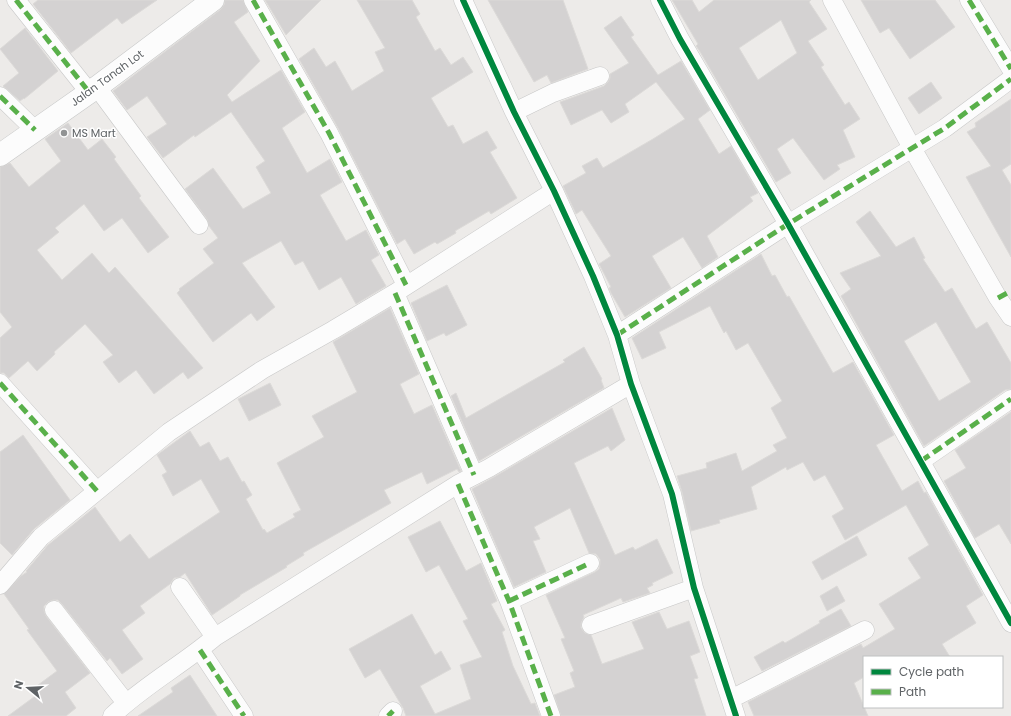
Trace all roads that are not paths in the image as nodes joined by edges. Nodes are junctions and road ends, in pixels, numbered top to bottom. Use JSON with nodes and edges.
{"nodes":[{"id":1,"x":16,"y":0,"type":"edge"},
{"id":2,"x":213,"y":0,"type":"edge"},
{"id":3,"x":253,"y":0,"type":"edge"},
{"id":4,"x":463,"y":0,"type":"edge"},
{"id":5,"x":660,"y":0,"type":"edge"},
{"id":6,"x":832,"y":0,"type":"edge"},
{"id":7,"x":968,"y":0,"type":"edge"},
{"id":8,"x":1011,"y":69,"type":"edge"},
{"id":9,"x":600,"y":76,"type":"dead end"},
{"id":10,"x":1011,"y":80,"type":"edge"},
{"id":11,"x":93,"y":90,"type":"junction"},
{"id":12,"x":0,"y":96,"type":"edge"},
{"id":13,"x":514,"y":112,"type":"junction"},
{"id":14,"x":35,"y":130,"type":"junction"},
{"id":15,"x":912,"y":148,"type":"junction"},
{"id":16,"x":0,"y":155,"type":"edge"},
{"id":17,"x":554,"y":191,"type":"junction"},
{"id":18,"x":788,"y":224,"type":"junction"},
{"id":19,"x":199,"y":225,"type":"dead end"},
{"id":20,"x":401,"y":289,"type":"junction"},
{"id":21,"x":1005,"y":294,"type":"edge"},
{"id":22,"x":1011,"y":317,"type":"edge"},
{"id":23,"x":617,"y":335,"type":"junction"},
{"id":24,"x":0,"y":383,"type":"edge"},
{"id":25,"x":631,"y":384,"type":"junction"},
{"id":26,"x":1011,"y":399,"type":"edge"},
{"id":27,"x":921,"y":461,"type":"junction"},
{"id":28,"x":474,"y":475,"type":"junction"},
{"id":29,"x":458,"y":484,"type":"junction"},
{"id":30,"x":98,"y":491,"type":"junction"},
{"id":31,"x":590,"y":563,"type":"dead end"},
{"id":32,"x":0,"y":585,"type":"edge"},
{"id":33,"x":180,"y":587,"type":"dead end"},
{"id":34,"x":694,"y":588,"type":"junction"},
{"id":35,"x":509,"y":601,"type":"junction"},
{"id":36,"x":54,"y":610,"type":"dead end"},
{"id":37,"x":1011,"y":623,"type":"edge"},
{"id":38,"x":591,"y":625,"type":"dead end"},
{"id":39,"x":865,"y":630,"type":"dead end"},
{"id":40,"x":216,"y":637,"type":"junction"},
{"id":41,"x":200,"y":650,"type":"junction"},
{"id":42,"x":126,"y":703,"type":"junction"},
{"id":43,"x":733,"y":708,"type":"edge"},
{"id":44,"x":112,"y":716,"type":"edge"},
{"id":45,"x":244,"y":716,"type":"edge"},
{"id":46,"x":551,"y":716,"type":"edge"}],
"edges":[{"from":1,"to":11,"type":"street"},
{"from":2,"to":11,"type":"main road","name":"Jalan Tanah Lot"},
{"from":3,"to":20,"type":"street"},
{"from":4,"to":13,"type":"street"},
{"from":5,"to":18,"type":"street"},
{"from":6,"to":15,"type":"street"},
{"from":7,"to":8,"type":"street"},
{"from":9,"to":13,"type":"street"},
{"from":10,"to":15,"type":"street"},
{"from":11,"to":14,"type":"main road","name":"Jalan Tanah Lot"},
{"from":11,"to":19,"type":"street"},
{"from":12,"to":14,"type":"street"},
{"from":13,"to":17,"type":"street"},
{"from":14,"to":16,"type":"main road","name":"Jalan Tanah Lot"},
{"from":15,"to":18,"type":"street"},
{"from":15,"to":21,"type":"street"},
{"from":17,"to":20,"type":"street"},
{"from":17,"to":23,"type":"street"},
{"from":18,"to":23,"type":"street"},
{"from":18,"to":27,"type":"street"},
{"from":20,"to":28,"type":"street"},
{"from":20,"to":30,"type":"street"},
{"from":21,"to":22,"type":"street"},
{"from":23,"to":25,"type":"street"},
{"from":24,"to":30,"type":"street"},
{"from":25,"to":28,"type":"street"},
{"from":25,"to":34,"type":"street"},
{"from":26,"to":27,"type":"street"},
{"from":27,"to":37,"type":"street"},
{"from":28,"to":29,"type":"street"},
{"from":29,"to":35,"type":"street"},
{"from":29,"to":40,"type":"street"},
{"from":30,"to":32,"type":"street"},
{"from":31,"to":35,"type":"street"},
{"from":33,"to":40,"type":"street"},
{"from":34,"to":38,"type":"street"},
{"from":34,"to":43,"type":"street"},
{"from":35,"to":46,"type":"street"},
{"from":36,"to":42,"type":"street"},
{"from":39,"to":43,"type":"street"},
{"from":40,"to":41,"type":"street"},
{"from":41,"to":42,"type":"street"},
{"from":41,"to":45,"type":"street"},
{"from":42,"to":44,"type":"street"}]}
